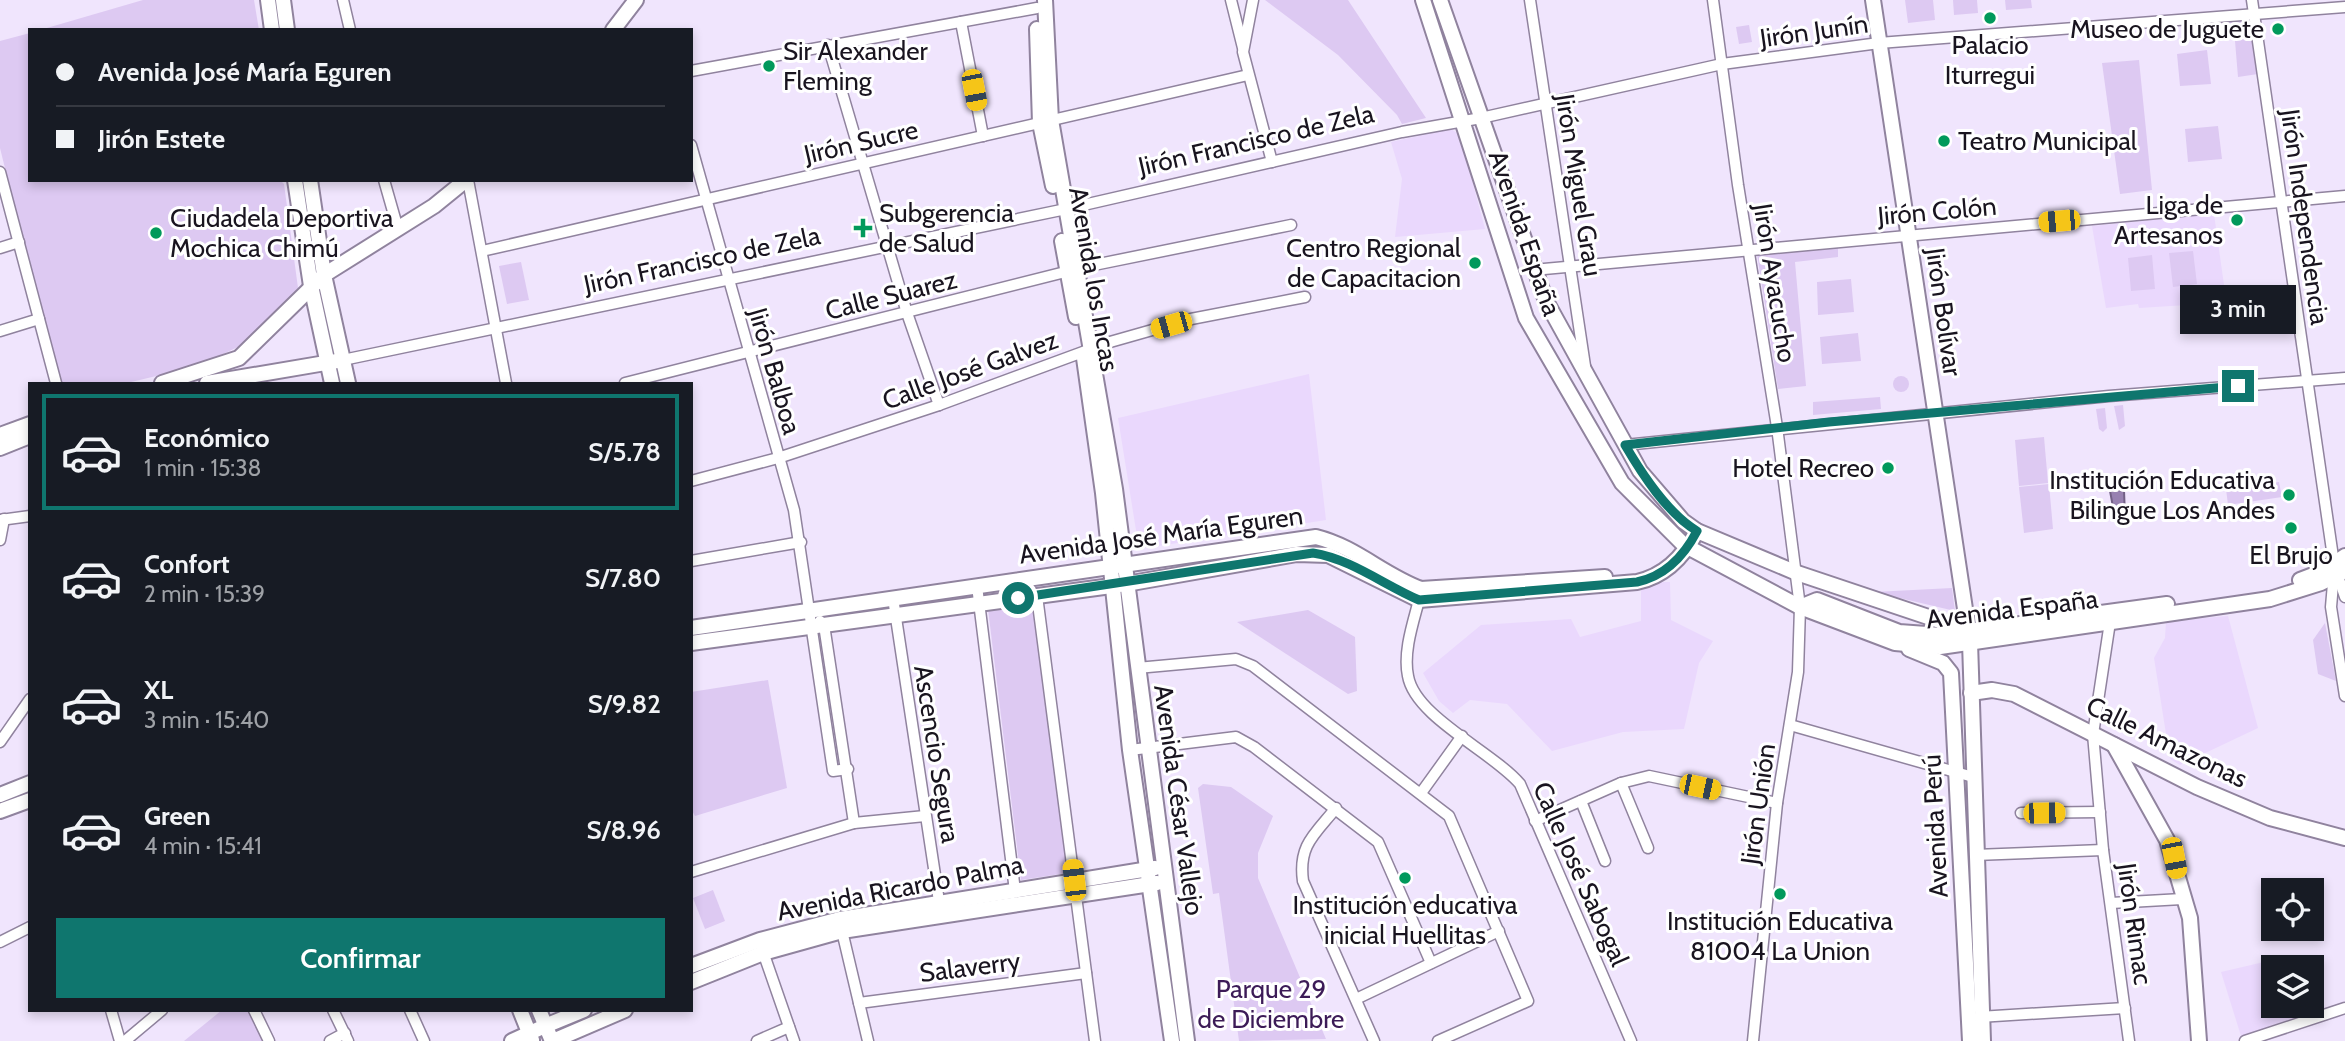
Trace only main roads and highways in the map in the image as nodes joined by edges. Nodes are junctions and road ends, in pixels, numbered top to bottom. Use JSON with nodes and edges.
{"nodes":[{"id":1,"x":268,"y":0,"type":"edge"},
{"id":2,"x":283,"y":0,"type":"edge"},
{"id":3,"x":636,"y":0,"type":"edge"},
{"id":4,"x":1423,"y":0,"type":"edge"},
{"id":5,"x":1440,"y":0,"type":"edge"},
{"id":6,"x":1873,"y":0,"type":"edge"},
{"id":7,"x":1039,"y":3,"type":"edge"},
{"id":8,"x":272,"y":28,"type":"edge"},
{"id":9,"x":287,"y":28,"type":"edge"},
{"id":10,"x":615,"y":28,"type":"edge"},
{"id":11,"x":295,"y":182,"type":"edge"},
{"id":12,"x":310,"y":182,"type":"edge"},
{"id":13,"x":464,"y":182,"type":"edge"},
{"id":14,"x":324,"y":275,"type":"junction"},
{"id":15,"x":311,"y":286,"type":"junction"},
{"id":16,"x":343,"y":360,"type":"junction"},
{"id":17,"x":328,"y":363,"type":"junction"},
{"id":18,"x":238,"y":381,"type":"edge"},
{"id":19,"x":165,"y":382,"type":"edge"},
{"id":20,"x":332,"y":382,"type":"edge"},
{"id":21,"x":348,"y":382,"type":"edge"},
{"id":22,"x":28,"y":425,"type":"edge"},
{"id":23,"x":0,"y":435,"type":"edge"},
{"id":24,"x":28,"y":437,"type":"edge"},
{"id":25,"x":0,"y":448,"type":"edge"},
{"id":26,"x":1640,"y":471,"type":"junction"},
{"id":27,"x":1622,"y":483,"type":"junction"},
{"id":28,"x":1694,"y":529,"type":"junction"},
{"id":29,"x":1684,"y":545,"type":"junction"},
{"id":30,"x":1118,"y":566,"type":"junction"},
{"id":31,"x":2339,"y":570,"type":"edge"},
{"id":32,"x":1126,"y":584,"type":"junction"},
{"id":33,"x":1111,"y":585,"type":"junction"},
{"id":34,"x":1800,"y":607,"type":"junction"},
{"id":35,"x":693,"y":628,"type":"edge"},
{"id":36,"x":1970,"y":636,"type":"junction"},
{"id":37,"x":693,"y":643,"type":"edge"},
{"id":38,"x":1895,"y":643,"type":"junction"},
{"id":39,"x":1971,"y":693,"type":"junction"},
{"id":40,"x":2114,"y":745,"type":"junction"},
{"id":41,"x":2149,"y":763,"type":"junction"},
{"id":42,"x":28,"y":784,"type":"edge"},
{"id":43,"x":2139,"y":790,"type":"junction"},
{"id":44,"x":0,"y":795,"type":"edge"},
{"id":45,"x":28,"y":801,"type":"edge"},
{"id":46,"x":0,"y":811,"type":"edge"},
{"id":47,"x":2345,"y":838,"type":"edge"},
{"id":48,"x":1163,"y":866,"type":"junction"},
{"id":49,"x":1147,"y":869,"type":"junction"},
{"id":50,"x":1166,"y":882,"type":"junction"},
{"id":51,"x":1150,"y":884,"type":"junction"},
{"id":52,"x":2182,"y":899,"type":"junction"},
{"id":53,"x":1970,"y":902,"type":"junction"},
{"id":54,"x":940,"y":909,"type":"junction"},
{"id":55,"x":761,"y":946,"type":"junction"},
{"id":56,"x":693,"y":965,"type":"edge"},
{"id":57,"x":693,"y":981,"type":"edge"},
{"id":58,"x":521,"y":1012,"type":"edge"},
{"id":59,"x":540,"y":1012,"type":"edge"},
{"id":60,"x":579,"y":1012,"type":"edge"},
{"id":61,"x":620,"y":1012,"type":"edge"},
{"id":62,"x":1976,"y":1017,"type":"junction"},
{"id":63,"x":545,"y":1026,"type":"junction"},
{"id":64,"x":531,"y":1037,"type":"edge"},
{"id":65,"x":512,"y":1041,"type":"edge"},
{"id":66,"x":553,"y":1041,"type":"edge"},
{"id":67,"x":1172,"y":1041,"type":"edge"},
{"id":68,"x":1187,"y":1041,"type":"edge"},
{"id":69,"x":1970,"y":1041,"type":"edge"},
{"id":70,"x":1983,"y":1041,"type":"edge"},
{"id":71,"x":2190,"y":1041,"type":"edge"},
{"id":72,"x":2199,"y":1041,"type":"edge"}],
"edges":[{"from":1,"to":8,"type":"main road"},
{"from":2,"to":9,"type":"main road"},
{"from":3,"to":10,"type":"main road"},
{"from":4,"to":27,"type":"main road","name":"Avenida España"},
{"from":5,"to":26,"type":"main road","name":"Avenida España"},
{"from":6,"to":36,"type":"main road","name":"Jirón Bolívar"},
{"from":7,"to":30,"type":"main road","name":"Avenida los Incas"},
{"from":11,"to":15,"type":"main road"},
{"from":12,"to":14,"type":"main road"},
{"from":13,"to":14,"type":"main road"},
{"from":14,"to":15,"type":"main road"},
{"from":14,"to":16,"type":"main road"},
{"from":15,"to":17,"type":"main road"},
{"from":15,"to":19,"type":"main road"},
{"from":16,"to":17,"type":"main road","name":"Jirón Francisco de Zela"},
{"from":16,"to":21,"type":"main road"},
{"from":17,"to":18,"type":"main road","name":"Jirón Francisco de Zela"},
{"from":17,"to":20,"type":"main road"},
{"from":22,"to":23,"type":"main road"},
{"from":24,"to":25,"type":"main road"},
{"from":26,"to":27,"type":"main road"},
{"from":26,"to":28,"type":"main road","name":"Avenida España"},
{"from":27,"to":29,"type":"main road","name":"Avenida España"},
{"from":28,"to":29,"type":"main road","name":"Avenida José María Eguren"},
{"from":28,"to":36,"type":"main road","name":"Avenida España"},
{"from":29,"to":30,"type":"main road","name":"Avenida José María Eguren"},
{"from":29,"to":32,"type":"main road","name":"Avenida José María Eguren"},
{"from":29,"to":34,"type":"main road","name":"Avenida España"},
{"from":30,"to":32,"type":"main road","name":"Avenida César Vallejo"},
{"from":30,"to":33,"type":"main road","name":"Avenida César Vallejo"},
{"from":30,"to":35,"type":"main road","name":"Avenida José María Eguren"},
{"from":31,"to":36,"type":"main road","name":"Avenida España"},
{"from":31,"to":36,"type":"main road","name":"Avenida España"},
{"from":32,"to":33,"type":"main road","name":"Avenida José María Eguren"},
{"from":32,"to":48,"type":"main road","name":"Avenida César Vallejo"},
{"from":33,"to":37,"type":"main road","name":"Avenida José María Eguren"},
{"from":33,"to":49,"type":"main road","name":"Avenida César Vallejo"},
{"from":34,"to":36,"type":"main road"},
{"from":34,"to":38,"type":"main road","name":"Avenida España"},
{"from":36,"to":38,"type":"main road","name":"Avenida España"},
{"from":36,"to":39,"type":"main road","name":"Avenida Perú"},
{"from":38,"to":53,"type":"main road","name":"Avenida Perú"},
{"from":39,"to":40,"type":"main road","name":"Calle Amazonas"},
{"from":39,"to":53,"type":"main road","name":"Avenida Perú"},
{"from":40,"to":41,"type":"main road","name":"Calle Amazonas"},
{"from":40,"to":43,"type":"main road"},
{"from":41,"to":43,"type":"main road"},
{"from":41,"to":47,"type":"main road","name":"Calle Amazonas"},
{"from":42,"to":44,"type":"main road"},
{"from":43,"to":52,"type":"main road"},
{"from":45,"to":46,"type":"main road"},
{"from":48,"to":49,"type":"main road","name":"Avenida Ricardo Palma"},
{"from":48,"to":50,"type":"main road","name":"Avenida César Vallejo"},
{"from":49,"to":51,"type":"main road","name":"Avenida César Vallejo"},
{"from":49,"to":54,"type":"main road","name":"Avenida Ricardo Palma"},
{"from":50,"to":51,"type":"main road","name":"Avenida Ricardo Palma"},
{"from":50,"to":68,"type":"main road","name":"Avenida César Vallejo"},
{"from":51,"to":54,"type":"main road","name":"Avenida Ricardo Palma"},
{"from":51,"to":67,"type":"main road","name":"Avenida César Vallejo"},
{"from":52,"to":71,"type":"main road"},
{"from":52,"to":72,"type":"main road"},
{"from":53,"to":62,"type":"main road","name":"Avenida Perú"},
{"from":54,"to":55,"type":"main road","name":"Avenida Ricardo Palma"},
{"from":54,"to":55,"type":"main road","name":"Avenida Ricardo Palma"},
{"from":55,"to":56,"type":"main road","name":"Avenida Ricardo Palma"},
{"from":55,"to":57,"type":"main road","name":"Avenida Ricardo Palma"},
{"from":58,"to":64,"type":"main road"},
{"from":59,"to":63,"type":"main road"},
{"from":60,"to":63,"type":"main road"},
{"from":61,"to":66,"type":"main road"},
{"from":62,"to":69,"type":"main road","name":"Avenida Perú"},
{"from":62,"to":70,"type":"main road","name":"Avenida Perú"},
{"from":63,"to":64,"type":"main road"},
{"from":63,"to":66,"type":"main road"},
{"from":64,"to":65,"type":"main road"}]}
